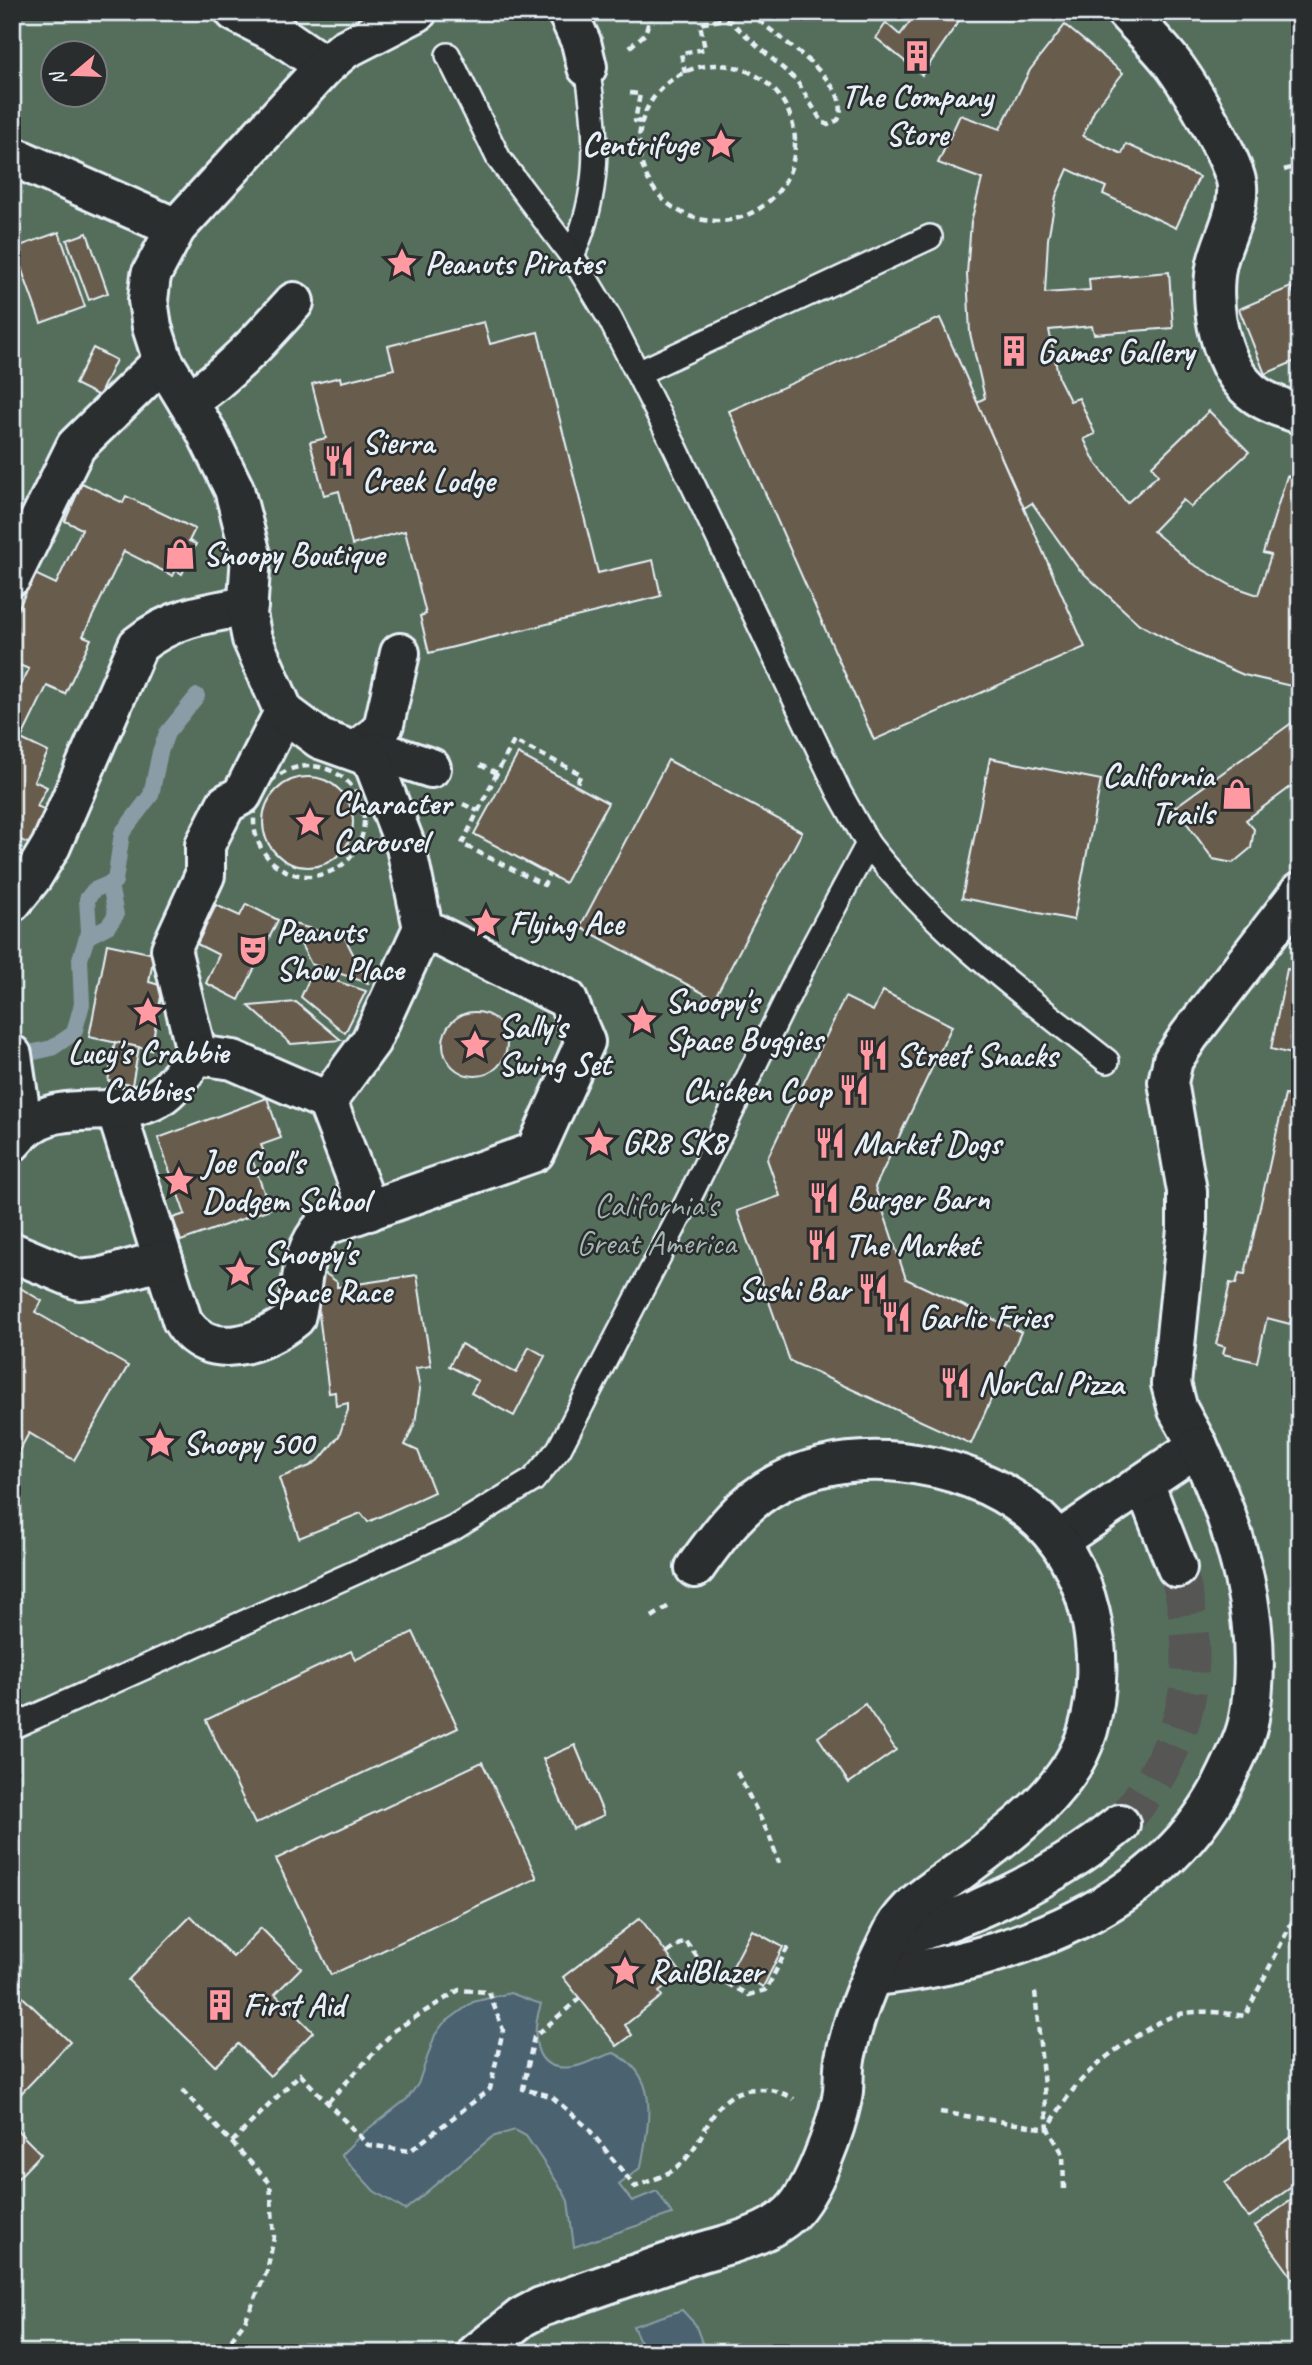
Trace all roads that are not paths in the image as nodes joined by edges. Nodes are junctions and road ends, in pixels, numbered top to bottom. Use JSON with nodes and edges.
{"nodes":[{"id":1,"x":417,"y":12,"type":"edge"},
{"id":2,"x":567,"y":12,"type":"edge"},
{"id":3,"x":1126,"y":12,"type":"edge"},
{"id":4,"x":241,"y":14,"type":"edge"},
{"id":5,"x":448,"y":55,"type":"dead end"},
{"id":6,"x":335,"y":58,"type":"junction"},
{"id":7,"x":603,"y":59,"type":"joint"},
{"id":8,"x":12,"y":156,"type":"edge"},
{"id":9,"x":176,"y":229,"type":"junction"},
{"id":10,"x":930,"y":237,"type":"dead end"},
{"id":11,"x":572,"y":256,"type":"junction"},
{"id":12,"x":294,"y":302,"type":"dead end"},
{"id":13,"x":163,"y":361,"type":"junction"},
{"id":14,"x":638,"y":373,"type":"junction"},
{"id":15,"x":188,"y":402,"type":"junction"},
{"id":16,"x":1300,"y":414,"type":"edge"},
{"id":17,"x":12,"y":576,"type":"edge"},
{"id":18,"x":248,"y":606,"type":"junction"},
{"id":19,"x":400,"y":653,"type":"dead end"},
{"id":20,"x":284,"y":712,"type":"junction"},
{"id":21,"x":356,"y":751,"type":"junction"},
{"id":22,"x":431,"y":768,"type":"road end"},
{"id":23,"x":868,"y":844,"type":"junction"},
{"id":24,"x":1300,"y":892,"type":"edge"},
{"id":25,"x":12,"y":902,"type":"edge"},
{"id":26,"x":423,"y":928,"type":"junction"},
{"id":27,"x":197,"y":1055,"type":"junction"},
{"id":28,"x":1107,"y":1060,"type":"dead end"},
{"id":29,"x":14,"y":1069,"type":"edge"},
{"id":30,"x":327,"y":1101,"type":"junction"},
{"id":31,"x":115,"y":1107,"type":"junction"},
{"id":32,"x":17,"y":1136,"type":"edge"},
{"id":33,"x":369,"y":1211,"type":"junction"},
{"id":34,"x":12,"y":1252,"type":"edge"},
{"id":35,"x":163,"y":1260,"type":"junction"},
{"id":36,"x":1198,"y":1446,"type":"junction"},
{"id":37,"x":1143,"y":1483,"type":"junction"},
{"id":38,"x":1058,"y":1541,"type":"junction"},
{"id":39,"x":695,"y":1568,"type":"dead end"},
{"id":40,"x":1177,"y":1568,"type":"tunnel mouth"},
{"id":41,"x":12,"y":1727,"type":"edge"},
{"id":42,"x":1120,"y":1824,"type":"tunnel mouth"},
{"id":43,"x":888,"y":1941,"type":"junction"},
{"id":44,"x":872,"y":1976,"type":"junction"},
{"id":45,"x":477,"y":2353,"type":"edge"}],
"edges":[{"from":1,"to":6,"type":"street"},
{"from":2,"to":7,"type":"street"},
{"from":3,"to":16,"type":"street"},
{"from":4,"to":6,"type":"street"},
{"from":5,"to":11,"type":"lane"},
{"from":6,"to":9,"type":"street"},
{"from":7,"to":11,"type":"lane"},
{"from":8,"to":9,"type":"street"},
{"from":9,"to":13,"type":"street"},
{"from":10,"to":14,"type":"lane"},
{"from":11,"to":14,"type":"lane"},
{"from":12,"to":15,"type":"street"},
{"from":13,"to":15,"type":"street"},
{"from":13,"to":17,"type":"street"},
{"from":14,"to":23,"type":"lane"},
{"from":15,"to":18,"type":"street"},
{"from":18,"to":20,"type":"street"},
{"from":18,"to":25,"type":"street"},
{"from":19,"to":21,"type":"street"},
{"from":20,"to":21,"type":"street"},
{"from":20,"to":27,"type":"street"},
{"from":21,"to":22,"type":"street"},
{"from":21,"to":26,"type":"street"},
{"from":23,"to":28,"type":"lane"},
{"from":23,"to":41,"type":"lane"},
{"from":24,"to":36,"type":"street"},
{"from":26,"to":30,"type":"street"},
{"from":26,"to":33,"type":"street"},
{"from":27,"to":30,"type":"street"},
{"from":27,"to":31,"type":"street"},
{"from":29,"to":32,"type":"street"},
{"from":30,"to":33,"type":"street"},
{"from":31,"to":32,"type":"street"},
{"from":31,"to":35,"type":"street"},
{"from":33,"to":35,"type":"street"},
{"from":34,"to":35,"type":"street"},
{"from":36,"to":37,"type":"street"},
{"from":36,"to":44,"type":"street"},
{"from":37,"to":38,"type":"street"},
{"from":37,"to":40,"type":"street"},
{"from":38,"to":39,"type":"street"},
{"from":38,"to":43,"type":"street"},
{"from":42,"to":43,"type":"street"},
{"from":43,"to":44,"type":"street"},
{"from":44,"to":45,"type":"street"}]}
